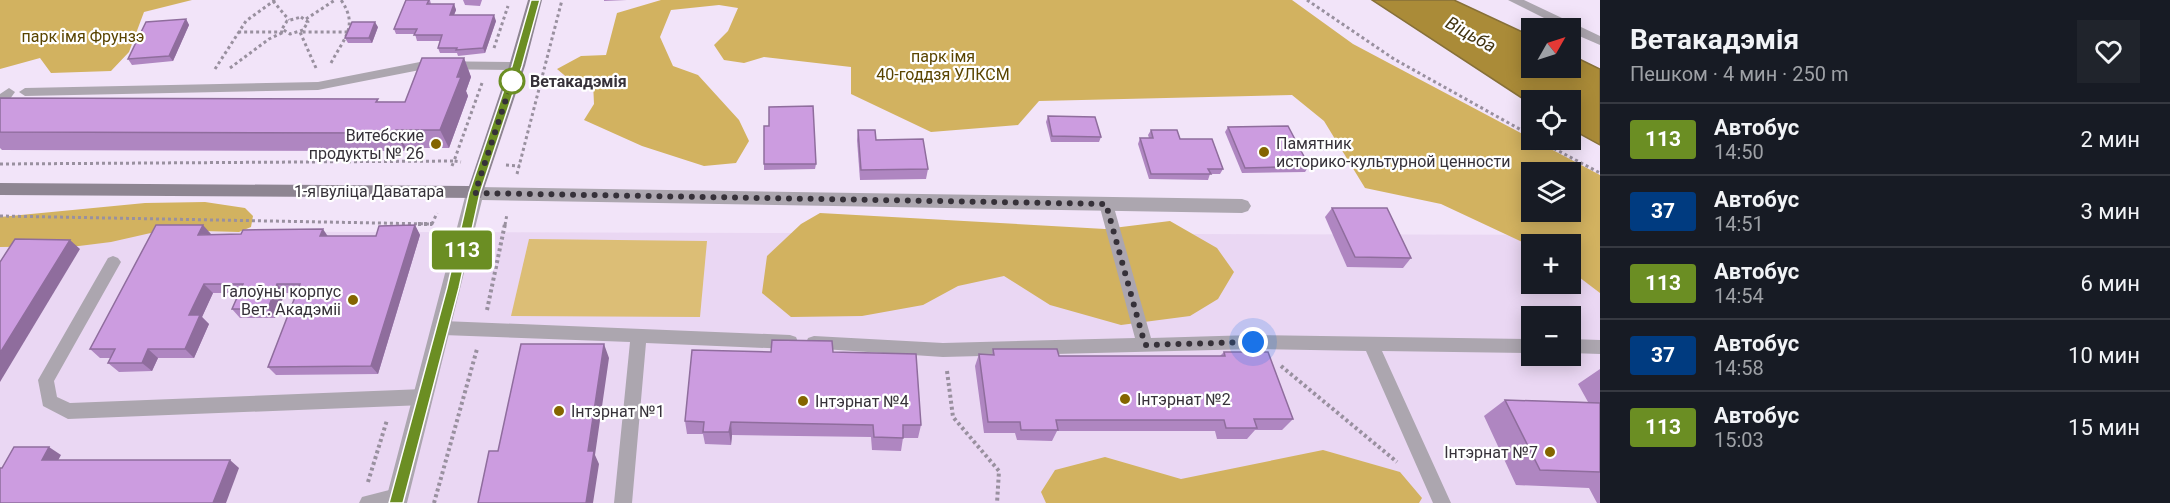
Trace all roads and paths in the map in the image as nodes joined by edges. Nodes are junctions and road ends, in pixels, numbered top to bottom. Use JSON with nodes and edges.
{"nodes":[{"id":1,"x":335,"y":0,"type":"edge"},
{"id":2,"x":341,"y":0,"type":"edge"},
{"id":3,"x":510,"y":0,"type":"edge"},
{"id":4,"x":535,"y":0,"type":"edge"},
{"id":5,"x":562,"y":0,"type":"edge"},
{"id":6,"x":1307,"y":0,"type":"edge"},
{"id":7,"x":1514,"y":0,"type":"edge"},
{"id":8,"x":274,"y":1,"type":"edge"},
{"id":9,"x":306,"y":19,"type":"junction"},
{"id":10,"x":289,"y":20,"type":"junction"},
{"id":11,"x":236,"y":32,"type":"junction"},
{"id":12,"x":284,"y":32,"type":"junction"},
{"id":13,"x":300,"y":32,"type":"junction"},
{"id":14,"x":347,"y":32,"type":"junction"},
{"id":15,"x":1600,"y":41,"type":"edge"},
{"id":16,"x":488,"y":66,"type":"junction"},
{"id":17,"x":517,"y":66,"type":"junction"},
{"id":18,"x":330,"y":67,"type":"junction"},
{"id":19,"x":336,"y":67,"type":"dead end"},
{"id":20,"x":206,"y":68,"type":"dead end"},
{"id":21,"x":215,"y":68,"type":"junction"},
{"id":22,"x":318,"y":86,"type":"junction"},
{"id":23,"x":204,"y":88,"type":"junction"},
{"id":24,"x":0,"y":92,"type":"edge"},
{"id":25,"x":25,"y":92,"type":"dead end"},
{"id":26,"x":0,"y":103,"type":"edge"},
{"id":27,"x":1521,"y":130,"type":"edge"},
{"id":28,"x":1557,"y":150,"type":"edge"},
{"id":29,"x":461,"y":162,"type":"dead end"},
{"id":30,"x":0,"y":164,"type":"edge"},
{"id":31,"x":453,"y":164,"type":"junction"},
{"id":32,"x":506,"y":165,"type":"dead end"},
{"id":33,"x":519,"y":166,"type":"junction"},
{"id":34,"x":1600,"y":173,"type":"edge"},
{"id":35,"x":516,"y":180,"type":"dead end"},
{"id":36,"x":0,"y":189,"type":"edge"},
{"id":37,"x":475,"y":193,"type":"junction"},
{"id":38,"x":1106,"y":204,"type":"junction"},
{"id":39,"x":1242,"y":206,"type":"dead end"},
{"id":40,"x":438,"y":209,"type":"dead end"},
{"id":41,"x":508,"y":210,"type":"dead end"},
{"id":42,"x":0,"y":216,"type":"edge"},
{"id":43,"x":432,"y":224,"type":"junction"},
{"id":44,"x":438,"y":227,"type":"dead end"},
{"id":45,"x":496,"y":228,"type":"dead end"},
{"id":46,"x":503,"y":228,"type":"junction"},
{"id":47,"x":113,"y":262,"type":"dead end"},
{"id":48,"x":442,"y":328,"type":"junction"},
{"id":49,"x":483,"y":328,"type":"junction"},
{"id":50,"x":639,"y":335,"type":"junction"},
{"id":51,"x":1253,"y":342,"type":"junction"},
{"id":52,"x":1145,"y":345,"type":"junction"},
{"id":53,"x":1372,"y":346,"type":"junction"},
{"id":54,"x":1521,"y":346,"type":"edge"},
{"id":55,"x":1581,"y":346,"type":"edge"},
{"id":56,"x":1600,"y":346,"type":"edge"},
{"id":57,"x":943,"y":350,"type":"junction"},
{"id":58,"x":424,"y":397,"type":"junction"},
{"id":59,"x":393,"y":399,"type":"junction"},
{"id":60,"x":1404,"y":468,"type":"dead end"},
{"id":61,"x":366,"y":498,"type":"edge"},
{"id":62,"x":397,"y":500,"type":"edge"},
{"id":63,"x":434,"y":503,"type":"edge"},
{"id":64,"x":622,"y":503,"type":"edge"},
{"id":65,"x":997,"y":503,"type":"edge"},
{"id":66,"x":1442,"y":503,"type":"edge"}],
"edges":[{"from":1,"to":9,"type":"path"},
{"from":2,"to":14,"type":"path"},
{"from":3,"to":16,"type":"path"},
{"from":4,"to":17,"type":"street"},
{"from":5,"to":33,"type":"path"},
{"from":6,"to":27,"type":"path"},
{"from":7,"to":15,"type":"lane"},
{"from":8,"to":10,"type":"path"},
{"from":8,"to":11,"type":"path"},
{"from":9,"to":10,"type":"path"},
{"from":9,"to":13,"type":"path"},
{"from":10,"to":12,"type":"path"},
{"from":11,"to":12,"type":"path"},
{"from":11,"to":21,"type":"path"},
{"from":12,"to":13,"type":"path"},
{"from":12,"to":21,"type":"path"},
{"from":13,"to":14,"type":"path"},
{"from":13,"to":18,"type":"path"},
{"from":14,"to":18,"type":"path"},
{"from":16,"to":17,"type":"lane"},
{"from":16,"to":22,"type":"lane"},
{"from":16,"to":31,"type":"path"},
{"from":17,"to":37,"type":"street"},
{"from":18,"to":19,"type":"path"},
{"from":18,"to":22,"type":"path"},
{"from":20,"to":21,"type":"path"},
{"from":21,"to":23,"type":"path"},
{"from":22,"to":23,"type":"lane"},
{"from":23,"to":25,"type":"lane"},
{"from":24,"to":26,"type":"lane"},
{"from":28,"to":34,"type":"path"},
{"from":29,"to":31,"type":"path"},
{"from":30,"to":31,"type":"path"},
{"from":32,"to":33,"type":"path"},
{"from":33,"to":35,"type":"path"},
{"from":36,"to":37,"type":"street","name":"1-я вуліца Даватара"},
{"from":37,"to":38,"type":"street","name":"1-я вуліца Даватара"},
{"from":37,"to":48,"type":"street"},
{"from":38,"to":39,"type":"street","name":"1-я вуліца Даватара"},
{"from":38,"to":52,"type":"lane"},
{"from":40,"to":43,"type":"path"},
{"from":41,"to":46,"type":"path"},
{"from":42,"to":43,"type":"path"},
{"from":43,"to":44,"type":"path"},
{"from":45,"to":46,"type":"path"},
{"from":46,"to":49,"type":"path"},
{"from":47,"to":59,"type":"lane"},
{"from":48,"to":49,"type":"lane"},
{"from":48,"to":58,"type":"street"},
{"from":49,"to":50,"type":"lane"},
{"from":49,"to":63,"type":"path"},
{"from":50,"to":57,"type":"lane"},
{"from":50,"to":64,"type":"lane"},
{"from":51,"to":52,"type":"lane"},
{"from":51,"to":53,"type":"lane"},
{"from":51,"to":60,"type":"path"},
{"from":52,"to":57,"type":"lane"},
{"from":53,"to":54,"type":"lane"},
{"from":53,"to":66,"type":"lane"},
{"from":55,"to":56,"type":"lane"},
{"from":57,"to":65,"type":"path"},
{"from":58,"to":59,"type":"lane"},
{"from":58,"to":62,"type":"street"},
{"from":59,"to":61,"type":"path"},
{"from":61,"to":62,"type":"lane"}]}
